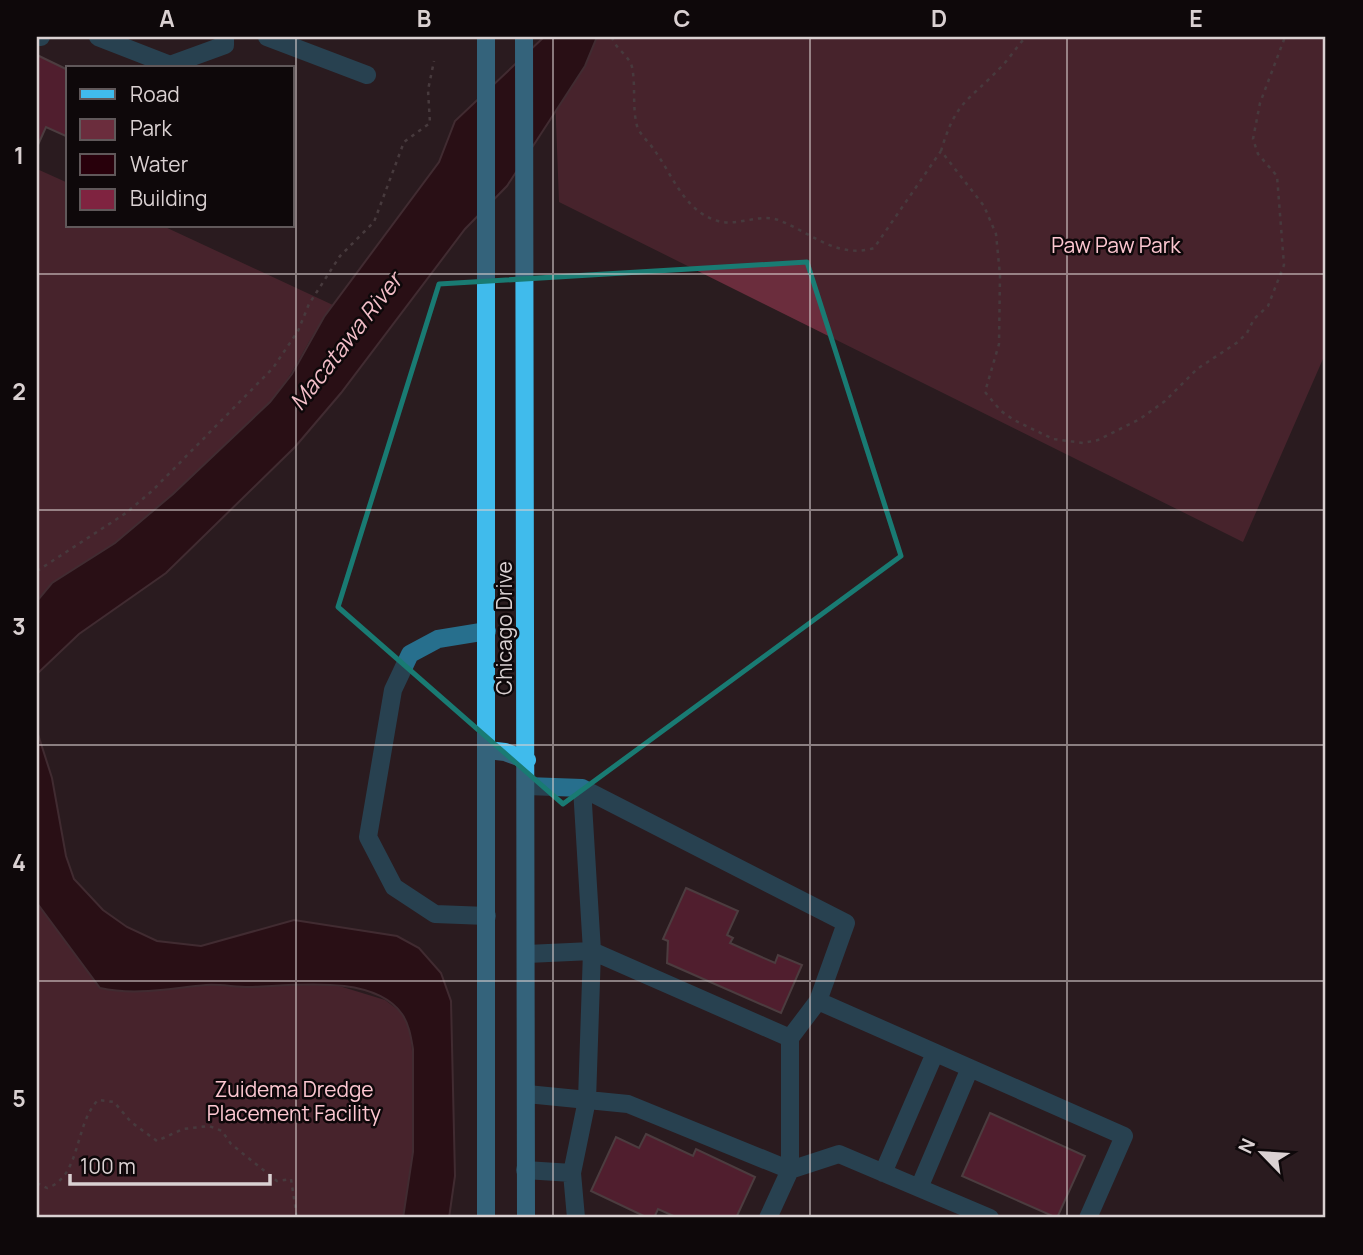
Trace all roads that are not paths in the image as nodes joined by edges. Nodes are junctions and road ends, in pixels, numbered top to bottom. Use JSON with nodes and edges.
{"nodes":[{"id":1,"x":98,"y":37,"type":"edge"},
{"id":2,"x":225,"y":37,"type":"edge"},
{"id":3,"x":267,"y":37,"type":"edge"},
{"id":4,"x":486,"y":37,"type":"edge"},
{"id":5,"x":523,"y":41,"type":"edge"},
{"id":6,"x":367,"y":75,"type":"dead end"},
{"id":7,"x":487,"y":631,"type":"junction"},
{"id":8,"x":487,"y":750,"type":"junction"},
{"id":9,"x":527,"y":760,"type":"junction"},
{"id":10,"x":527,"y":786,"type":"junction"},
{"id":11,"x":582,"y":788,"type":"junction"},
{"id":12,"x":487,"y":916,"type":"junction"},
{"id":13,"x":592,"y":951,"type":"junction"},
{"id":14,"x":527,"y":954,"type":"junction"},
{"id":15,"x":818,"y":1001,"type":"junction"},
{"id":16,"x":790,"y":1038,"type":"junction"},
{"id":17,"x":935,"y":1053,"type":"junction"},
{"id":18,"x":970,"y":1068,"type":"junction"},
{"id":19,"x":527,"y":1094,"type":"junction"},
{"id":20,"x":587,"y":1100,"type":"junction"},
{"id":21,"x":525,"y":1170,"type":"junction"},
{"id":22,"x":790,"y":1170,"type":"junction"},
{"id":23,"x":572,"y":1173,"type":"junction"},
{"id":24,"x":883,"y":1173,"type":"junction"},
{"id":25,"x":919,"y":1188,"type":"junction"},
{"id":26,"x":486,"y":1218,"type":"edge"},
{"id":27,"x":526,"y":1218,"type":"edge"},
{"id":28,"x":576,"y":1218,"type":"edge"},
{"id":29,"x":768,"y":1218,"type":"edge"},
{"id":30,"x":990,"y":1218,"type":"edge"},
{"id":31,"x":1088,"y":1218,"type":"edge"}],
"edges":[{"from":1,"to":2,"type":"lane"},
{"from":3,"to":6,"type":"lane"},
{"from":4,"to":7,"type":"main road","name":"Chicago Drive"},
{"from":5,"to":9,"type":"main road","name":"Chicago Drive"},
{"from":7,"to":8,"type":"main road","name":"Chicago Drive"},
{"from":7,"to":12,"type":"lane"},
{"from":8,"to":9,"type":"main road"},
{"from":8,"to":12,"type":"main road","name":"Chicago Drive"},
{"from":9,"to":10,"type":"main road","name":"Chicago Drive"},
{"from":10,"to":11,"type":"lane"},
{"from":10,"to":14,"type":"main road","name":"Chicago Drive"},
{"from":11,"to":13,"type":"lane"},
{"from":11,"to":15,"type":"lane"},
{"from":12,"to":26,"type":"main road","name":"Chicago Drive"},
{"from":13,"to":14,"type":"lane"},
{"from":13,"to":16,"type":"lane"},
{"from":13,"to":20,"type":"lane"},
{"from":14,"to":19,"type":"main road","name":"Chicago Drive"},
{"from":15,"to":16,"type":"lane"},
{"from":15,"to":17,"type":"lane"},
{"from":16,"to":22,"type":"lane"},
{"from":17,"to":18,"type":"lane"},
{"from":17,"to":24,"type":"lane"},
{"from":18,"to":25,"type":"lane"},
{"from":18,"to":31,"type":"lane"},
{"from":19,"to":20,"type":"lane"},
{"from":19,"to":21,"type":"main road","name":"Chicago Drive"},
{"from":20,"to":22,"type":"lane"},
{"from":20,"to":23,"type":"lane"},
{"from":21,"to":23,"type":"lane"},
{"from":21,"to":27,"type":"main road","name":"Chicago Drive"},
{"from":22,"to":24,"type":"lane"},
{"from":22,"to":29,"type":"lane"},
{"from":23,"to":28,"type":"lane"},
{"from":24,"to":25,"type":"lane"},
{"from":25,"to":30,"type":"lane"}]}
